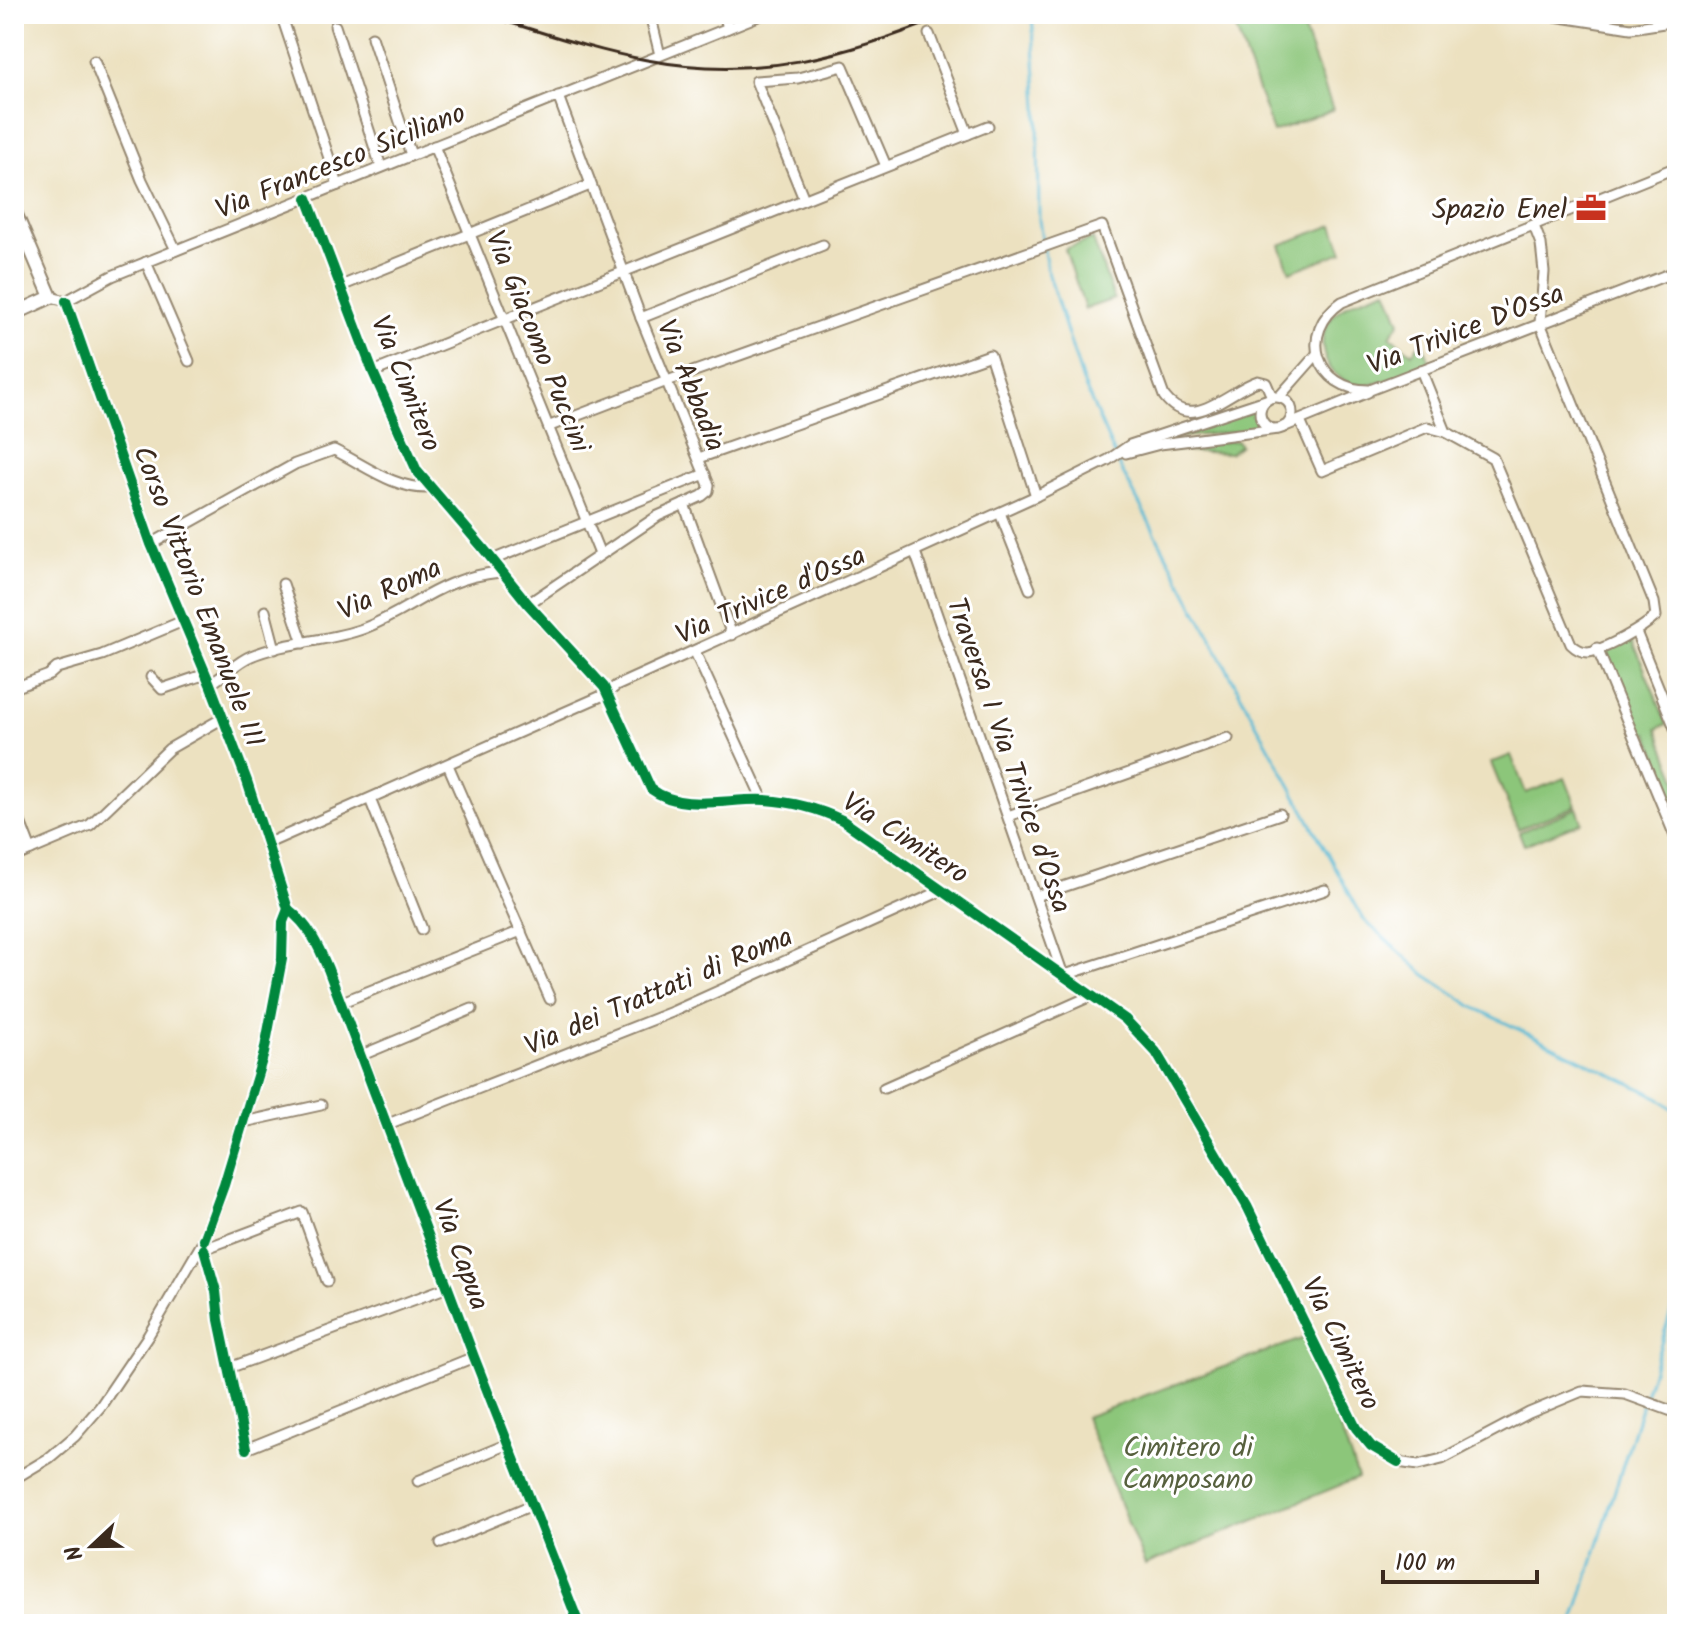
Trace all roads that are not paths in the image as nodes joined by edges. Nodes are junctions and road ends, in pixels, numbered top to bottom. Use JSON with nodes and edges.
{"nodes":[{"id":1,"x":281,"y":14,"type":"edge"},
{"id":2,"x":650,"y":14,"type":"edge"},
{"id":3,"x":724,"y":14,"type":"edge"},
{"id":4,"x":763,"y":14,"type":"edge"},
{"id":5,"x":1542,"y":14,"type":"edge"},
{"id":6,"x":1677,"y":21,"type":"edge"},
{"id":7,"x":335,"y":26,"type":"dead end"},
{"id":8,"x":728,"y":28,"type":"junction"},
{"id":9,"x":929,"y":34,"type":"dead end"},
{"id":10,"x":372,"y":37,"type":"dead end"},
{"id":11,"x":660,"y":55,"type":"junction"},
{"id":12,"x":94,"y":61,"type":"dead end"},
{"id":13,"x":558,"y":96,"type":"junction"},
{"id":14,"x":988,"y":126,"type":"dead end"},
{"id":15,"x":968,"y":134,"type":"junction"},
{"id":16,"x":434,"y":146,"type":"junction"},
{"id":17,"x":411,"y":155,"type":"junction"},
{"id":18,"x":886,"y":166,"type":"junction"},
{"id":19,"x":381,"y":167,"type":"junction"},
{"id":20,"x":1677,"y":167,"type":"edge"},
{"id":21,"x":338,"y":185,"type":"junction"},
{"id":22,"x":590,"y":185,"type":"junction"},
{"id":23,"x":307,"y":198,"type":"junction"},
{"id":24,"x":804,"y":199,"type":"junction"},
{"id":25,"x":14,"y":210,"type":"edge"},
{"id":26,"x":1534,"y":226,"type":"junction"},
{"id":27,"x":471,"y":232,"type":"junction"},
{"id":28,"x":823,"y":245,"type":"dead end"},
{"id":29,"x":176,"y":250,"type":"junction"},
{"id":30,"x":146,"y":262,"type":"junction"},
{"id":31,"x":1677,"y":271,"type":"edge"},
{"id":32,"x":623,"y":272,"type":"junction"},
{"id":33,"x":341,"y":286,"type":"junction"},
{"id":34,"x":51,"y":297,"type":"junction"},
{"id":35,"x":66,"y":301,"type":"junction"},
{"id":36,"x":14,"y":314,"type":"edge"},
{"id":37,"x":506,"y":318,"type":"junction"},
{"id":38,"x":641,"y":318,"type":"junction"},
{"id":39,"x":1540,"y":323,"type":"junction"},
{"id":40,"x":1317,"y":354,"type":"junction"},
{"id":41,"x":189,"y":361,"type":"dead end"},
{"id":42,"x":1421,"y":370,"type":"junction"},
{"id":43,"x":373,"y":372,"type":"junction"},
{"id":44,"x":667,"y":381,"type":"junction"},
{"id":45,"x":1377,"y":388,"type":"junction"},
{"id":46,"x":1272,"y":398,"type":"junction"},
{"id":47,"x":1300,"y":421,"type":"junction"},
{"id":48,"x":550,"y":426,"type":"junction"},
{"id":49,"x":1280,"y":428,"type":"junction"},
{"id":50,"x":1446,"y":432,"type":"junction"},
{"id":51,"x":1131,"y":448,"type":"junction"},
{"id":52,"x":699,"y":458,"type":"junction"},
{"id":53,"x":705,"y":474,"type":"junction"},
{"id":54,"x":429,"y":488,"type":"junction"},
{"id":55,"x":1036,"y":496,"type":"junction"},
{"id":56,"x":684,"y":504,"type":"junction"},
{"id":57,"x":1000,"y":513,"type":"junction"},
{"id":58,"x":588,"y":522,"type":"junction"},
{"id":59,"x":151,"y":544,"type":"junction"},
{"id":60,"x":915,"y":552,"type":"junction"},
{"id":61,"x":600,"y":554,"type":"junction"},
{"id":62,"x":492,"y":560,"type":"junction"},
{"id":63,"x":500,"y":572,"type":"junction"},
{"id":64,"x":283,"y":584,"type":"dead end"},
{"id":65,"x":1030,"y":589,"type":"dead end"},
{"id":66,"x":528,"y":604,"type":"junction"},
{"id":67,"x":265,"y":611,"type":"dead end"},
{"id":68,"x":183,"y":621,"type":"junction"},
{"id":69,"x":1636,"y":632,"type":"junction"},
{"id":70,"x":732,"y":635,"type":"junction"},
{"id":71,"x":303,"y":643,"type":"junction"},
{"id":72,"x":1597,"y":648,"type":"junction"},
{"id":73,"x":275,"y":649,"type":"junction"},
{"id":74,"x":695,"y":652,"type":"junction"},
{"id":75,"x":151,"y":677,"type":"dead end"},
{"id":76,"x":208,"y":679,"type":"junction"},
{"id":77,"x":14,"y":688,"type":"edge"},
{"id":78,"x":606,"y":694,"type":"junction"},
{"id":79,"x":223,"y":718,"type":"junction"},
{"id":80,"x":1677,"y":733,"type":"edge"},
{"id":81,"x":1228,"y":738,"type":"dead end"},
{"id":82,"x":448,"y":765,"type":"junction"},
{"id":83,"x":370,"y":799,"type":"junction"},
{"id":84,"x":763,"y":800,"type":"junction"},
{"id":85,"x":14,"y":806,"type":"edge"},
{"id":86,"x":1280,"y":814,"type":"dead end"},
{"id":87,"x":1008,"y":816,"type":"junction"},
{"id":88,"x":1677,"y":841,"type":"edge"},
{"id":89,"x":266,"y":844,"type":"junction"},
{"id":90,"x":31,"y":850,"type":"junction"},
{"id":91,"x":14,"y":857,"type":"edge"},
{"id":92,"x":943,"y":890,"type":"junction"},
{"id":93,"x":1325,"y":890,"type":"dead end"},
{"id":94,"x":1036,"y":896,"type":"junction"},
{"id":95,"x":288,"y":909,"type":"junction"},
{"id":96,"x":422,"y":929,"type":"dead end"},
{"id":97,"x":521,"y":931,"type":"junction"},
{"id":98,"x":1064,"y":974,"type":"junction"},
{"id":99,"x":1093,"y":995,"type":"junction"},
{"id":100,"x":550,"y":999,"type":"dead end"},
{"id":101,"x":342,"y":1002,"type":"junction"},
{"id":102,"x":472,"y":1009,"type":"dead end"},
{"id":103,"x":362,"y":1055,"type":"junction"},
{"id":104,"x":884,"y":1088,"type":"dead end"},
{"id":105,"x":321,"y":1105,"type":"dead end"},
{"id":106,"x":244,"y":1122,"type":"junction"},
{"id":107,"x":388,"y":1124,"type":"junction"},
{"id":108,"x":204,"y":1245,"type":"junction"},
{"id":109,"x":327,"y":1281,"type":"dead end"},
{"id":110,"x":448,"y":1287,"type":"junction"},
{"id":111,"x":474,"y":1357,"type":"junction"},
{"id":112,"x":229,"y":1368,"type":"junction"},
{"id":113,"x":1677,"y":1413,"type":"edge"},
{"id":114,"x":508,"y":1444,"type":"junction"},
{"id":115,"x":14,"y":1479,"type":"edge"},
{"id":116,"x":418,"y":1481,"type":"dead end"},
{"id":117,"x":532,"y":1505,"type":"junction"},
{"id":118,"x":441,"y":1543,"type":"dead end"},
{"id":119,"x":579,"y":1624,"type":"edge"}],
"edges":[{"from":1,"to":21,"type":"street"},
{"from":2,"to":11,"type":"street"},
{"from":3,"to":8,"type":"street"},
{"from":4,"to":8,"type":"street","name":"Via Francesco Siciliano"},
{"from":5,"to":6,"type":"street"},
{"from":7,"to":19,"type":"street"},
{"from":8,"to":11,"type":"street","name":"Via Francesco Siciliano"},
{"from":9,"to":15,"type":"street"},
{"from":10,"to":17,"type":"street"},
{"from":11,"to":13,"type":"street","name":"Via Francesco Siciliano"},
{"from":12,"to":29,"type":"street"},
{"from":13,"to":16,"type":"street","name":"Via Francesco Siciliano"},
{"from":13,"to":22,"type":"street","name":"Via Abbadia"},
{"from":14,"to":15,"type":"street"},
{"from":15,"to":18,"type":"street"},
{"from":16,"to":17,"type":"street","name":"Via Francesco Siciliano"},
{"from":16,"to":27,"type":"street","name":"Via Giacomo Puccini"},
{"from":17,"to":19,"type":"street","name":"Via Francesco Siciliano"},
{"from":18,"to":24,"type":"street"},
{"from":18,"to":24,"type":"street"},
{"from":19,"to":21,"type":"street","name":"Via Francesco Siciliano"},
{"from":20,"to":26,"type":"street"},
{"from":21,"to":23,"type":"street","name":"Via Francesco Siciliano"},
{"from":22,"to":27,"type":"street"},
{"from":22,"to":32,"type":"street","name":"Via Abbadia"},
{"from":23,"to":29,"type":"street","name":"Via Francesco Siciliano"},
{"from":23,"to":33,"type":"street","name":"Via Cimitero"},
{"from":24,"to":32,"type":"street"},
{"from":25,"to":34,"type":"street"},
{"from":26,"to":39,"type":"street"},
{"from":26,"to":40,"type":"street"},
{"from":27,"to":33,"type":"street"},
{"from":27,"to":37,"type":"street","name":"Via Giacomo Puccini"},
{"from":28,"to":38,"type":"street"},
{"from":29,"to":30,"type":"street","name":"Via Francesco Siciliano"},
{"from":30,"to":35,"type":"street","name":"Via Francesco Siciliano"},
{"from":30,"to":41,"type":"street"},
{"from":31,"to":39,"type":"street","name":"Via Trivice D'Ossa"},
{"from":32,"to":37,"type":"street"},
{"from":32,"to":38,"type":"street","name":"Via Abbadia"},
{"from":33,"to":43,"type":"street","name":"Via Cimitero"},
{"from":34,"to":35,"type":"street"},
{"from":34,"to":36,"type":"street"},
{"from":35,"to":59,"type":"street","name":"Corso Vittorio Emanuele III"},
{"from":37,"to":43,"type":"street"},
{"from":37,"to":48,"type":"street","name":"Via Giacomo Puccini"},
{"from":38,"to":44,"type":"street","name":"Via Abbadia"},
{"from":39,"to":42,"type":"street","name":"Via Trivice D'Ossa"},
{"from":39,"to":69,"type":"street"},
{"from":40,"to":45,"type":"street","name":"Via Trivice D'Ossa"},
{"from":40,"to":46,"type":"street"},
{"from":42,"to":45,"type":"street","name":"Via Trivice D'Ossa"},
{"from":42,"to":50,"type":"street"},
{"from":43,"to":54,"type":"street","name":"Via Cimitero"},
{"from":44,"to":46,"type":"street"},
{"from":44,"to":48,"type":"street"},
{"from":44,"to":52,"type":"street","name":"Via Abbadia"},
{"from":45,"to":47,"type":"street"},
{"from":46,"to":49,"type":"street"},
{"from":46,"to":49,"type":"street"},
{"from":46,"to":51,"type":"street"},
{"from":47,"to":49,"type":"street"},
{"from":47,"to":50,"type":"street"},
{"from":48,"to":58,"type":"street","name":"Via Giacomo Puccini"},
{"from":49,"to":51,"type":"street"},
{"from":50,"to":72,"type":"street"},
{"from":51,"to":55,"type":"street","name":"Via Trivice d'Ossa"},
{"from":52,"to":53,"type":"street","name":"Via Abbadia"},
{"from":52,"to":55,"type":"street"},
{"from":53,"to":56,"type":"street","name":"Via Abbadia"},
{"from":53,"to":58,"type":"street"},
{"from":54,"to":59,"type":"street"},
{"from":54,"to":62,"type":"street","name":"Via Cimitero"},
{"from":55,"to":57,"type":"street","name":"Via Trivice d'Ossa"},
{"from":56,"to":61,"type":"street","name":"Via Abbadia"},
{"from":56,"to":70,"type":"street"},
{"from":57,"to":60,"type":"street","name":"Via Trivice d'Ossa"},
{"from":57,"to":65,"type":"street"},
{"from":58,"to":61,"type":"street","name":"Via Giacomo Puccini"},
{"from":58,"to":62,"type":"street"},
{"from":59,"to":68,"type":"street","name":"Corso Vittorio Emanuele III"},
{"from":60,"to":70,"type":"street","name":"Via Trivice d'Ossa"},
{"from":60,"to":87,"type":"street","name":"Traversa I Via Trivice d'Ossa"},
{"from":61,"to":66,"type":"street","name":"Via Abbadia"},
{"from":62,"to":63,"type":"street","name":"Via Cimitero"},
{"from":63,"to":66,"type":"street","name":"Via Cimitero"},
{"from":63,"to":71,"type":"street","name":"Via Roma"},
{"from":64,"to":71,"type":"street"},
{"from":66,"to":78,"type":"street","name":"Via Cimitero"},
{"from":67,"to":73,"type":"street"},
{"from":68,"to":76,"type":"street","name":"Corso Vittorio Emanuele III"},
{"from":68,"to":77,"type":"street"},
{"from":69,"to":72,"type":"street"},
{"from":69,"to":80,"type":"street"},
{"from":70,"to":74,"type":"street","name":"Via Trivice d'Ossa"},
{"from":71,"to":73,"type":"street","name":"Via Roma"},
{"from":72,"to":88,"type":"street"},
{"from":73,"to":76,"type":"street","name":"Via Roma"},
{"from":74,"to":78,"type":"street","name":"Via Trivice d'Ossa"},
{"from":74,"to":84,"type":"street"},
{"from":75,"to":76,"type":"street","name":"Via Roma"},
{"from":76,"to":79,"type":"street","name":"Corso Vittorio Emanuele III"},
{"from":78,"to":82,"type":"street","name":"Via Trivice d'Ossa"},
{"from":78,"to":84,"type":"street","name":"Via Cimitero"},
{"from":79,"to":89,"type":"street","name":"Corso Vittorio Emanuele III"},
{"from":79,"to":90,"type":"street"},
{"from":81,"to":87,"type":"street"},
{"from":82,"to":83,"type":"street","name":"Via Trivice d'Ossa"},
{"from":82,"to":97,"type":"street"},
{"from":83,"to":89,"type":"street","name":"Via Trivice d'Ossa"},
{"from":83,"to":96,"type":"street"},
{"from":84,"to":92,"type":"street","name":"Via Cimitero"},
{"from":85,"to":90,"type":"street"},
{"from":86,"to":94,"type":"street"},
{"from":87,"to":94,"type":"street","name":"Traversa I Via Trivice d'Ossa"},
{"from":89,"to":95,"type":"street","name":"Corso Vittorio Emanuele III"},
{"from":90,"to":91,"type":"street"},
{"from":92,"to":98,"type":"street","name":"Via Cimitero"},
{"from":92,"to":107,"type":"street","name":"Via dei Trattati di Roma"},
{"from":93,"to":98,"type":"street"},
{"from":94,"to":98,"type":"street","name":"Traversa I Via Trivice d'Ossa"},
{"from":95,"to":101,"type":"street","name":"Via Capua"},
{"from":95,"to":106,"type":"street"},
{"from":97,"to":100,"type":"street"},
{"from":97,"to":101,"type":"street"},
{"from":98,"to":99,"type":"street","name":"Via Cimitero"},
{"from":99,"to":104,"type":"street"},
{"from":99,"to":113,"type":"street","name":"Via Cimitero"},
{"from":101,"to":103,"type":"street","name":"Via Capua"},
{"from":102,"to":103,"type":"street"},
{"from":103,"to":107,"type":"street","name":"Via Capua"},
{"from":105,"to":106,"type":"street"},
{"from":106,"to":108,"type":"street"},
{"from":107,"to":110,"type":"street","name":"Via Capua"},
{"from":108,"to":109,"type":"street"},
{"from":108,"to":112,"type":"street"},
{"from":108,"to":115,"type":"street"},
{"from":110,"to":111,"type":"street","name":"Via Capua"},
{"from":110,"to":112,"type":"street"},
{"from":111,"to":112,"type":"street"},
{"from":111,"to":114,"type":"street","name":"Via Capua"},
{"from":114,"to":116,"type":"street"},
{"from":114,"to":117,"type":"street","name":"Via Capua"},
{"from":117,"to":118,"type":"street"},
{"from":117,"to":119,"type":"street","name":"Via Capua"}]}
